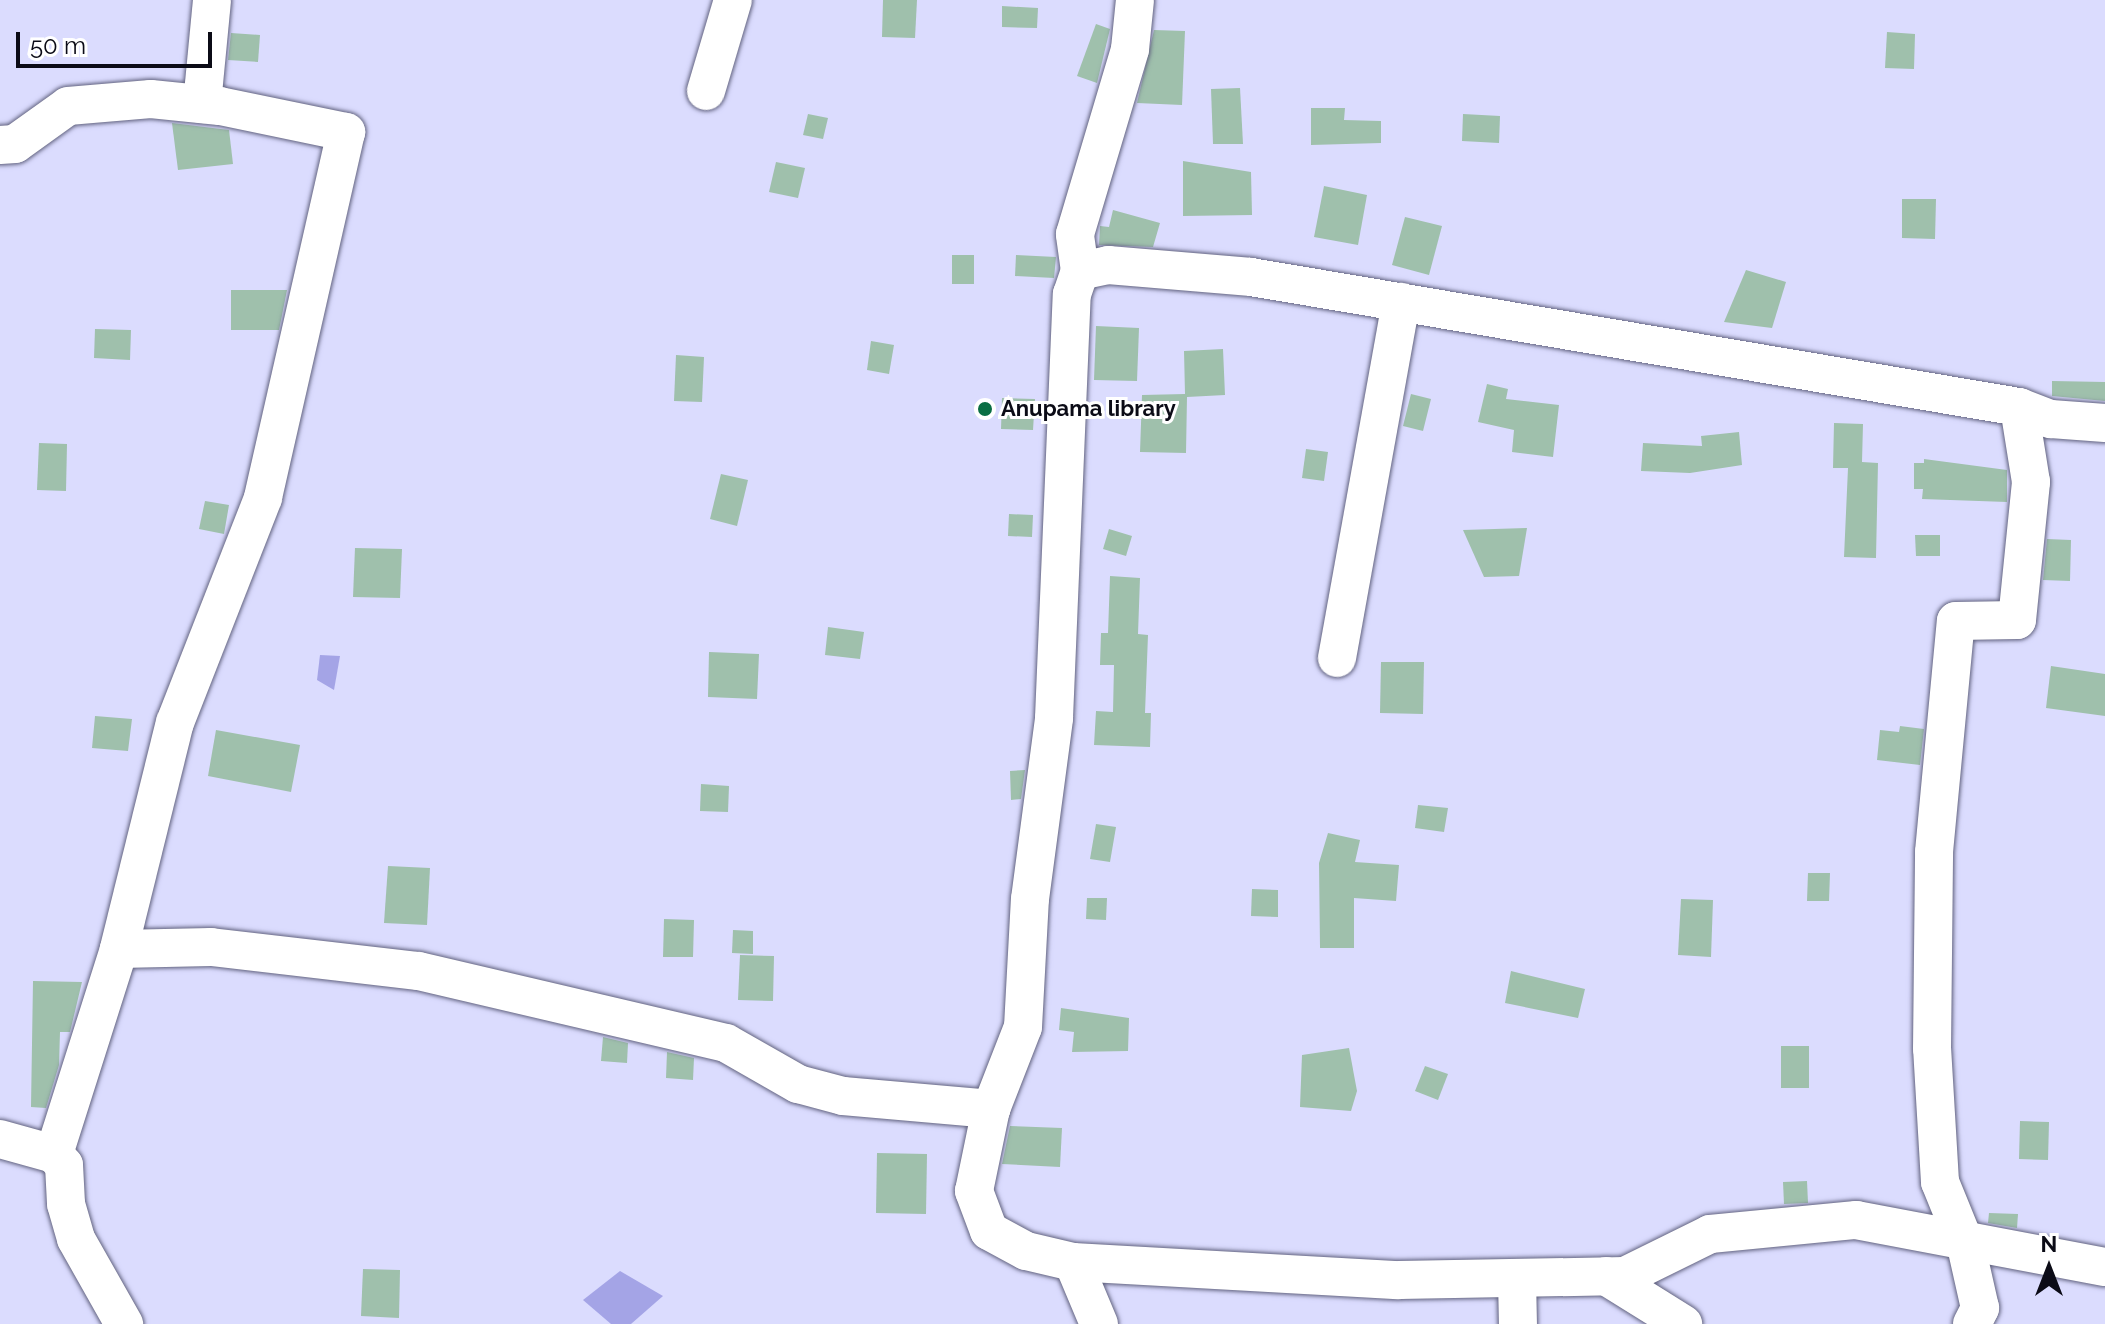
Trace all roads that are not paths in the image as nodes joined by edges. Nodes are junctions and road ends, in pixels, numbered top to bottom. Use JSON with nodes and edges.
{"nodes":[{"id":1,"x":212,"y":0,"type":"edge"},
{"id":2,"x":733,"y":0,"type":"edge"},
{"id":3,"x":1135,"y":0,"type":"edge"},
{"id":4,"x":706,"y":91,"type":"dead end"},
{"id":5,"x":202,"y":104,"type":"junction"},
{"id":6,"x":0,"y":145,"type":"edge"},
{"id":7,"x":1080,"y":271,"type":"junction"},
{"id":8,"x":1401,"y":302,"type":"junction"},
{"id":9,"x":2019,"y":407,"type":"junction"},
{"id":10,"x":2105,"y":423,"type":"edge"},
{"id":11,"x":1337,"y":658,"type":"dead end"},
{"id":12,"x":119,"y":949,"type":"junction"},
{"id":13,"x":991,"y":1109,"type":"junction"},
{"id":14,"x":0,"y":1139,"type":"edge"},
{"id":15,"x":54,"y":1154,"type":"junction"},
{"id":16,"x":1965,"y":1241,"type":"junction"},
{"id":17,"x":1073,"y":1262,"type":"junction"},
{"id":18,"x":2105,"y":1267,"type":"edge"},
{"id":19,"x":1606,"y":1276,"type":"junction"},
{"id":20,"x":1517,"y":1278,"type":"junction"},
{"id":21,"x":124,"y":1324,"type":"edge"},
{"id":22,"x":1099,"y":1324,"type":"edge"},
{"id":23,"x":1518,"y":1324,"type":"edge"},
{"id":24,"x":1683,"y":1324,"type":"edge"},
{"id":25,"x":1972,"y":1324,"type":"edge"}],
"edges":[{"from":1,"to":5,"type":"street"},
{"from":2,"to":4,"type":"street"},
{"from":3,"to":7,"type":"street"},
{"from":5,"to":6,"type":"street"},
{"from":5,"to":12,"type":"street"},
{"from":7,"to":8,"type":"street"},
{"from":7,"to":13,"type":"street"},
{"from":8,"to":9,"type":"street"},
{"from":8,"to":11,"type":"street"},
{"from":9,"to":10,"type":"street"},
{"from":9,"to":16,"type":"street"},
{"from":12,"to":13,"type":"street"},
{"from":12,"to":15,"type":"street"},
{"from":13,"to":17,"type":"street"},
{"from":14,"to":15,"type":"street"},
{"from":15,"to":21,"type":"street"},
{"from":16,"to":18,"type":"street"},
{"from":16,"to":19,"type":"street"},
{"from":16,"to":25,"type":"street"},
{"from":17,"to":20,"type":"street"},
{"from":17,"to":22,"type":"street"},
{"from":19,"to":20,"type":"street"},
{"from":19,"to":24,"type":"street"},
{"from":20,"to":23,"type":"street"}]}
